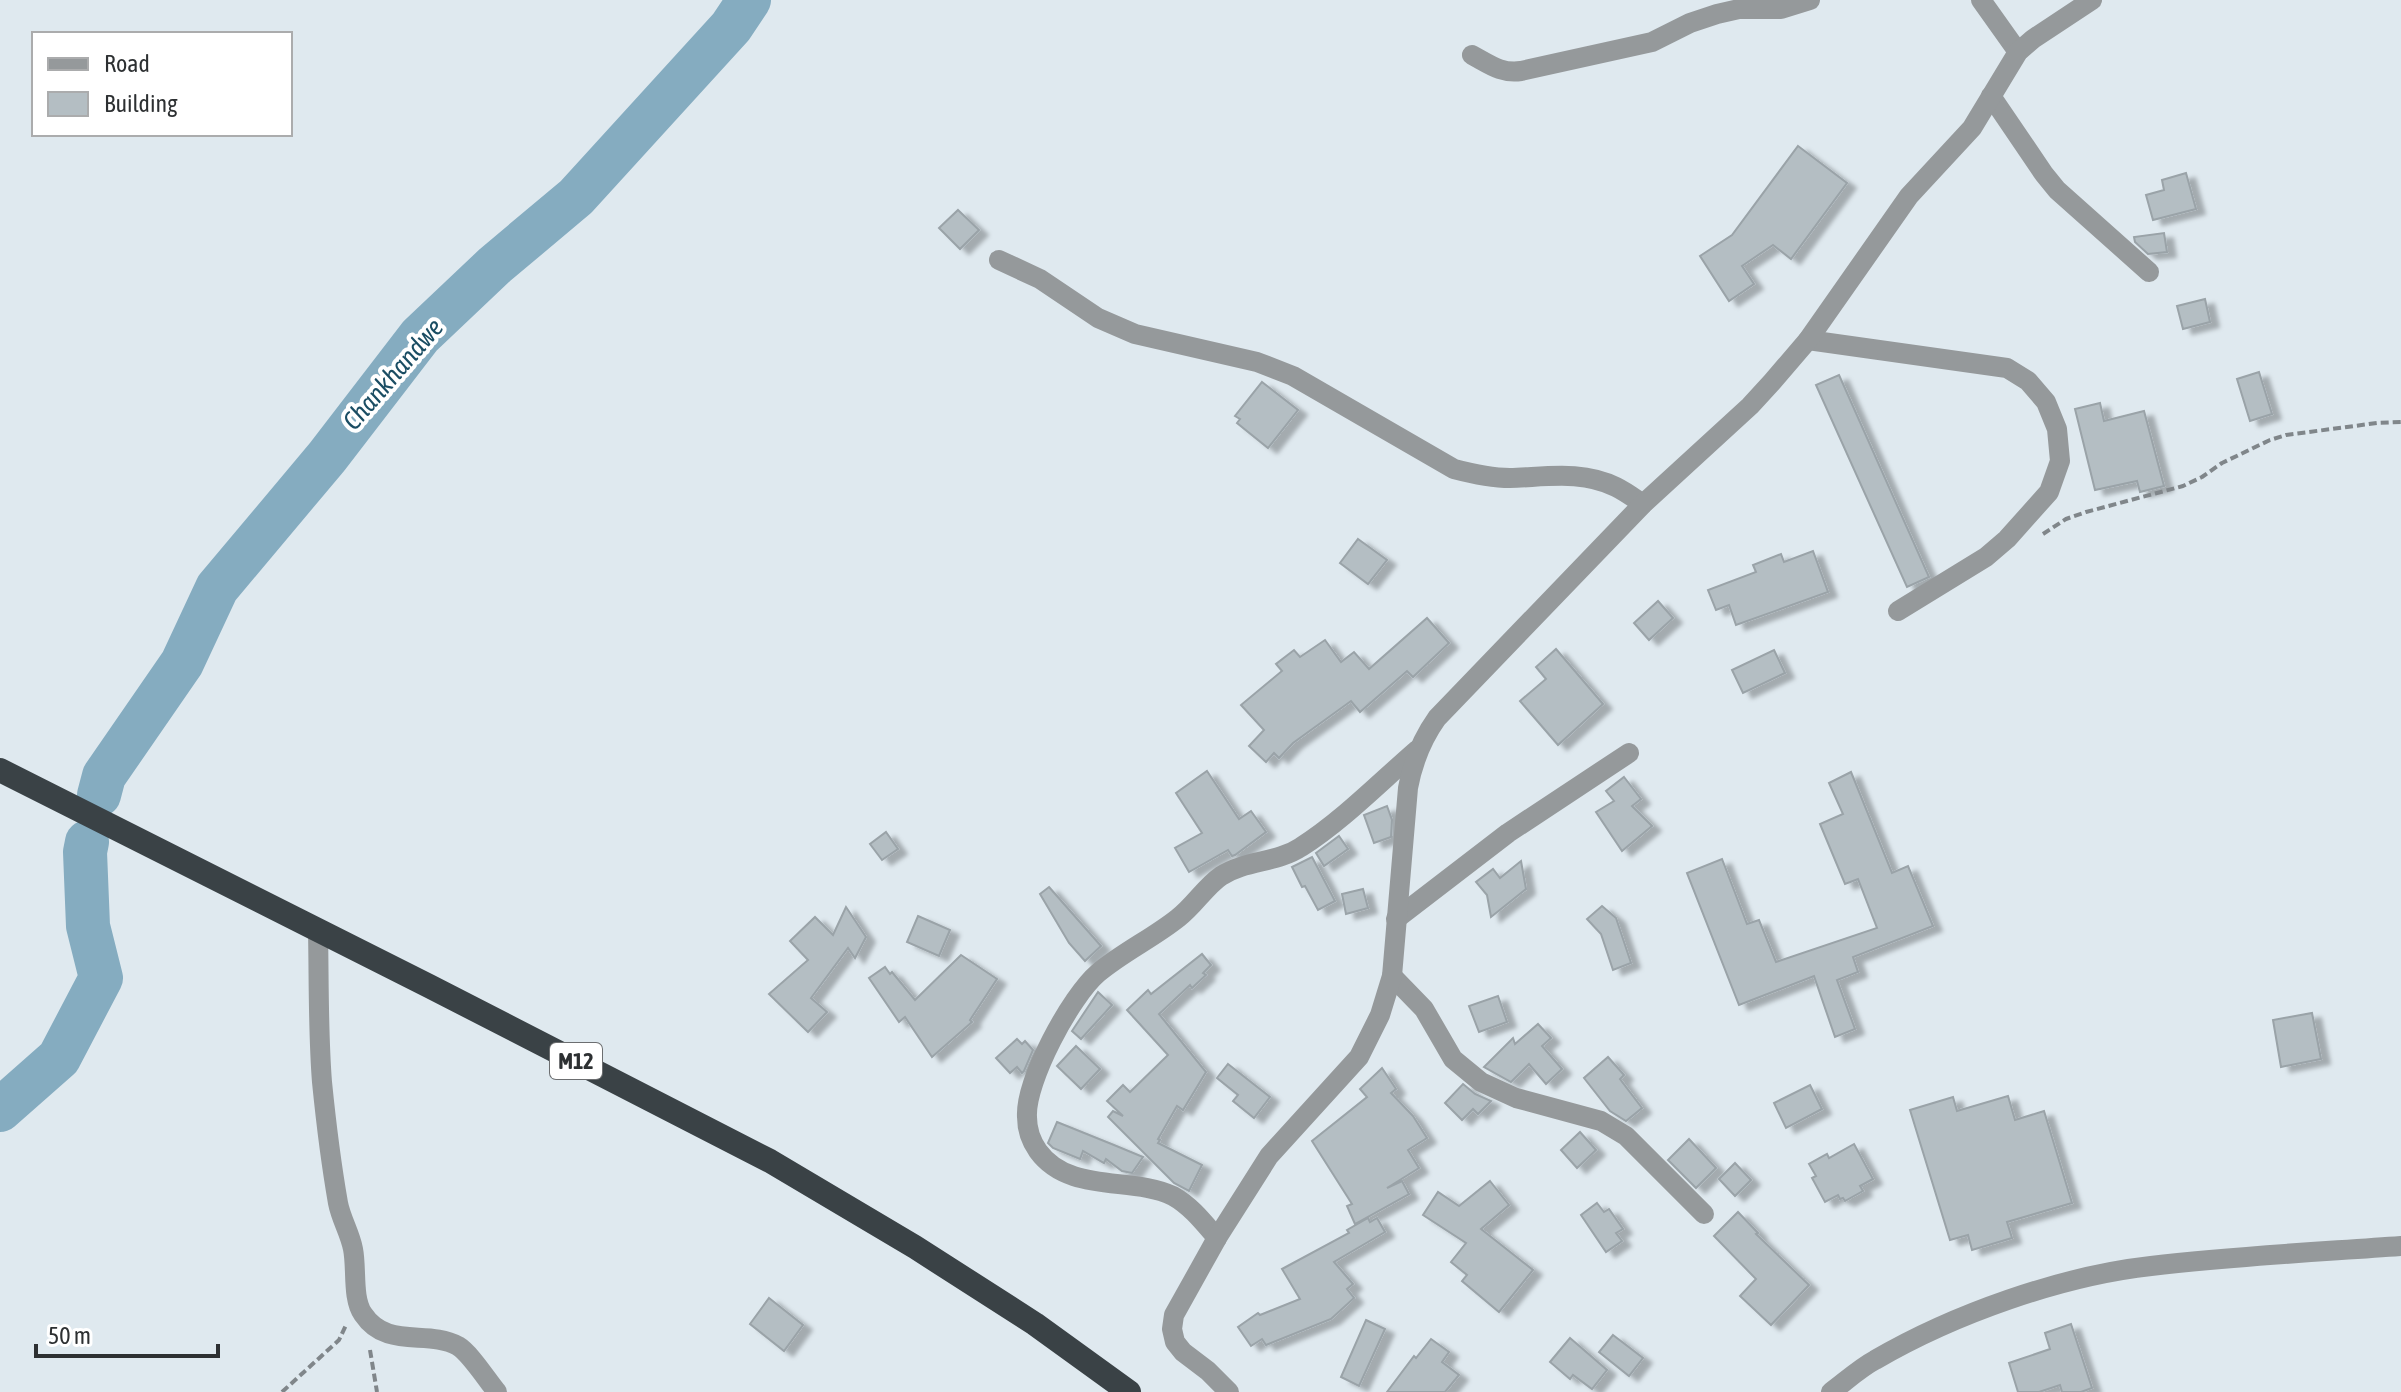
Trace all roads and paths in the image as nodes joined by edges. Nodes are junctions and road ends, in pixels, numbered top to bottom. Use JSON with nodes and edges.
{"nodes":[{"id":1,"x":1810,"y":0,"type":"edge"},
{"id":2,"x":1981,"y":0,"type":"edge"},
{"id":3,"x":2092,"y":0,"type":"edge"},
{"id":4,"x":2018,"y":52,"type":"junction"},
{"id":5,"x":1472,"y":55,"type":"dead end"},
{"id":6,"x":1991,"y":96,"type":"junction"},
{"id":7,"x":999,"y":260,"type":"dead end"},
{"id":8,"x":2149,"y":272,"type":"dead end"},
{"id":9,"x":1808,"y":340,"type":"junction"},
{"id":10,"x":2401,"y":422,"type":"edge"},
{"id":11,"x":1643,"y":504,"type":"junction"},
{"id":12,"x":2040,"y":537,"type":"dead end"},
{"id":13,"x":1898,"y":611,"type":"dead end"},
{"id":14,"x":1420,"y":747,"type":"junction"},
{"id":15,"x":1629,"y":753,"type":"dead end"},
{"id":16,"x":0,"y":770,"type":"edge"},
{"id":17,"x":1396,"y":919,"type":"junction"},
{"id":18,"x":318,"y":930,"type":"junction"},
{"id":19,"x":1392,"y":976,"type":"junction"},
{"id":20,"x":1704,"y":1214,"type":"dead end"},
{"id":21,"x":1217,"y":1238,"type":"junction"},
{"id":22,"x":2401,"y":1246,"type":"edge"},
{"id":23,"x":356,"y":1290,"type":"junction"},
{"id":24,"x":363,"y":1316,"type":"junction"},
{"id":25,"x":282,"y":1392,"type":"edge"},
{"id":26,"x":377,"y":1392,"type":"edge"},
{"id":27,"x":497,"y":1392,"type":"edge"},
{"id":28,"x":1129,"y":1392,"type":"edge"},
{"id":29,"x":1229,"y":1392,"type":"edge"},
{"id":30,"x":1831,"y":1392,"type":"edge"}],
"edges":[{"from":1,"to":5,"type":"street"},
{"from":2,"to":4,"type":"street"},
{"from":3,"to":4,"type":"street"},
{"from":4,"to":6,"type":"street"},
{"from":6,"to":8,"type":"street"},
{"from":6,"to":9,"type":"street"},
{"from":7,"to":11,"type":"street"},
{"from":9,"to":11,"type":"street"},
{"from":9,"to":13,"type":"street"},
{"from":10,"to":12,"type":"path"},
{"from":11,"to":14,"type":"street"},
{"from":14,"to":17,"type":"street"},
{"from":14,"to":21,"type":"street"},
{"from":15,"to":17,"type":"street"},
{"from":16,"to":18,"type":"highway","number":"M12"},
{"from":17,"to":19,"type":"street"},
{"from":18,"to":23,"type":"street"},
{"from":18,"to":28,"type":"highway","number":"M12"},
{"from":19,"to":20,"type":"street"},
{"from":19,"to":21,"type":"street"},
{"from":21,"to":29,"type":"street"},
{"from":22,"to":30,"type":"street"},
{"from":23,"to":24,"type":"street"},
{"from":23,"to":25,"type":"path"},
{"from":24,"to":26,"type":"path"},
{"from":24,"to":27,"type":"street"}]}
